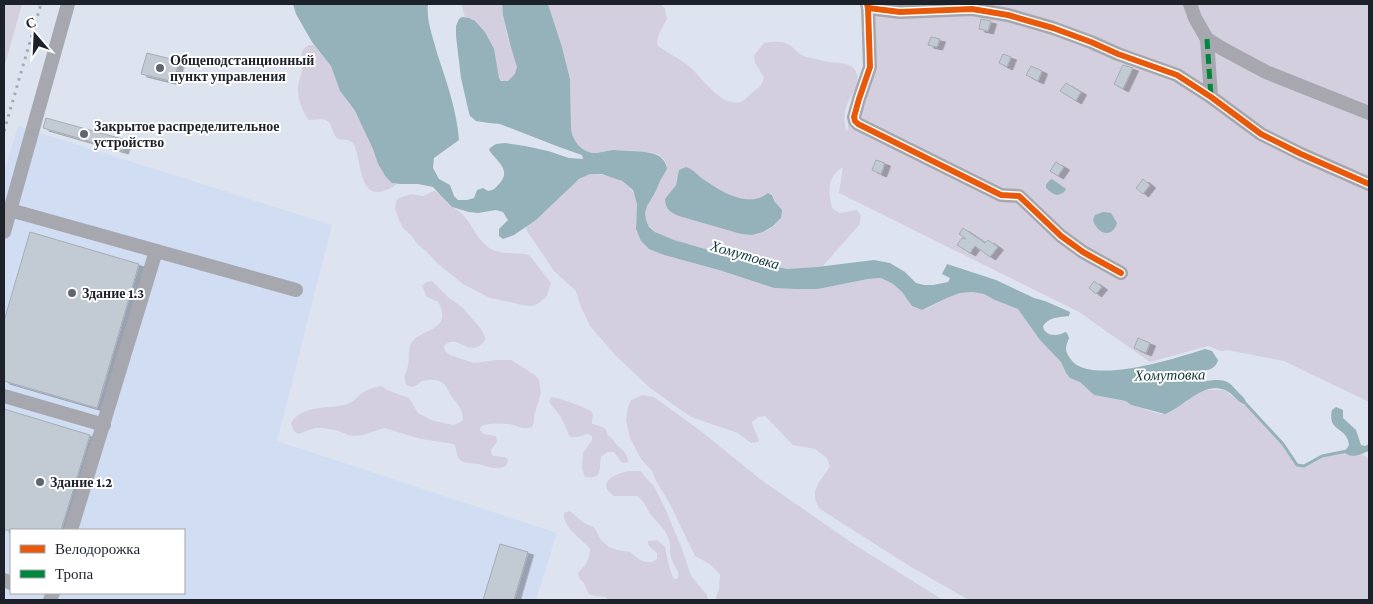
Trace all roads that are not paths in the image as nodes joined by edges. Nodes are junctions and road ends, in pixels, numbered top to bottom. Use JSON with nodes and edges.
{"nodes":[{"id":1,"x":68,"y":4,"type":"edge"},
{"id":2,"x":1190,"y":4,"type":"edge"},
{"id":3,"x":867,"y":6,"type":"edge"},
{"id":4,"x":1207,"y":39,"type":"junction"},
{"id":5,"x":1211,"y":97,"type":"junction"},
{"id":6,"x":1369,"y":113,"type":"edge"},
{"id":7,"x":1369,"y":184,"type":"edge"},
{"id":8,"x":10,"y":210,"type":"junction"},
{"id":9,"x":4,"y":232,"type":"edge"},
{"id":10,"x":156,"y":251,"type":"junction"},
{"id":11,"x":1120,"y":273,"type":"dead end"},
{"id":12,"x":296,"y":290,"type":"dead end"},
{"id":13,"x":4,"y":396,"type":"edge"},
{"id":14,"x":104,"y":425,"type":"junction"},
{"id":15,"x":72,"y":529,"type":"edge"}],
"edges":[{"from":1,"to":8,"type":"street"},
{"from":2,"to":4,"type":"street"},
{"from":3,"to":5,"type":"street"},
{"from":3,"to":11,"type":"street"},
{"from":4,"to":5,"type":"street"},
{"from":4,"to":6,"type":"street"},
{"from":5,"to":7,"type":"street"},
{"from":8,"to":9,"type":"street"},
{"from":8,"to":10,"type":"street"},
{"from":10,"to":12,"type":"street"},
{"from":10,"to":14,"type":"street"},
{"from":13,"to":14,"type":"street"},
{"from":14,"to":15,"type":"street"}]}
